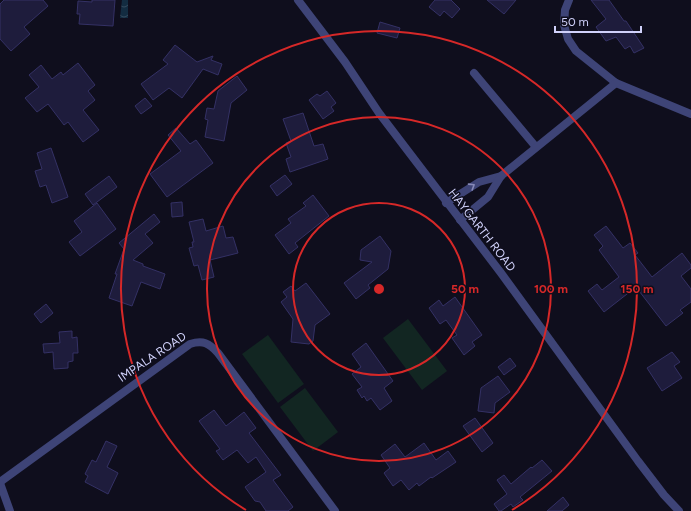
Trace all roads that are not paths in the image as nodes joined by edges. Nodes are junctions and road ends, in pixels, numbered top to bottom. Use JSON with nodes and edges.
{"nodes":[{"id":1,"x":298,"y":0,"type":"edge"},
{"id":2,"x":569,"y":0,"type":"edge"},
{"id":3,"x":474,"y":73,"type":"dead end"},
{"id":4,"x":616,"y":83,"type":"junction"},
{"id":5,"x":691,"y":114,"type":"edge"},
{"id":6,"x":536,"y":147,"type":"junction"},
{"id":7,"x":501,"y":176,"type":"junction"},
{"id":8,"x":446,"y":203,"type":"junction"},
{"id":9,"x":460,"y":220,"type":"junction"},
{"id":10,"x":0,"y":487,"type":"edge"},
{"id":11,"x":10,"y":511,"type":"edge"},
{"id":12,"x":335,"y":511,"type":"edge"},
{"id":13,"x":679,"y":511,"type":"edge"}],
"edges":[{"from":1,"to":8,"type":"street","name":"HAYGARTH ROAD"},
{"from":2,"to":4,"type":"street"},
{"from":3,"to":6,"type":"street"},
{"from":4,"to":5,"type":"street"},
{"from":4,"to":6,"type":"street"},
{"from":6,"to":7,"type":"street"},
{"from":8,"to":7,"type":"street","one_way":true},
{"from":7,"to":9,"type":"street"},
{"from":8,"to":9,"type":"street","name":"HAYGARTH ROAD"},
{"from":9,"to":13,"type":"street","name":"HAYGARTH ROAD"},
{"from":10,"to":11,"type":"street"},
{"from":10,"to":12,"type":"street","name":"IMPALA ROAD"}]}
